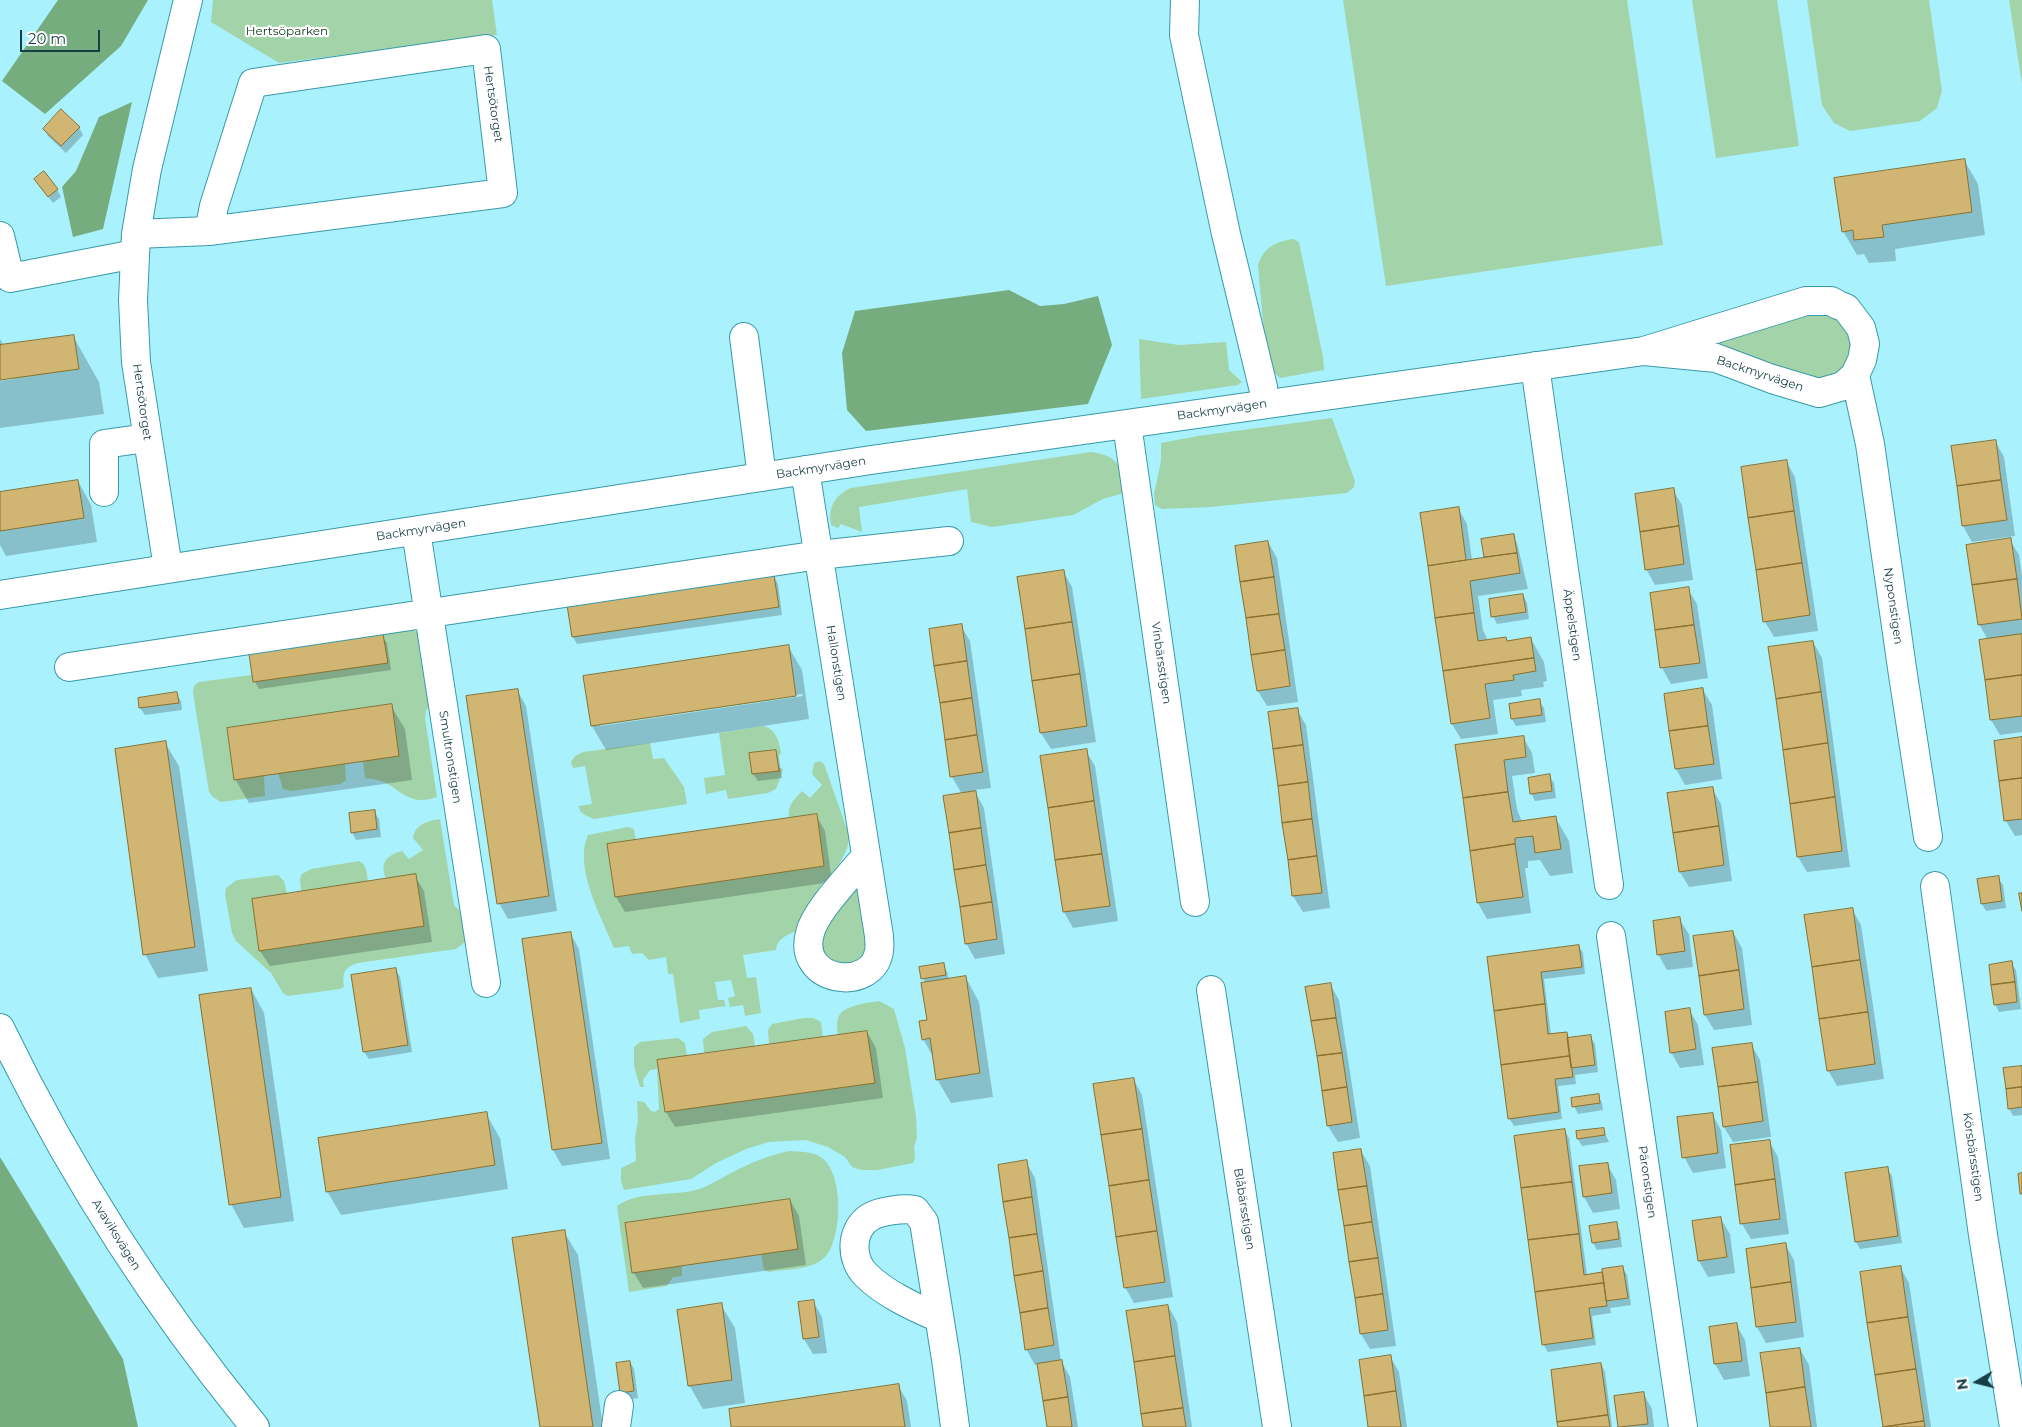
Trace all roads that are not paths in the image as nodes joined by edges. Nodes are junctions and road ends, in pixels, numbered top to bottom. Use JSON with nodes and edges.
{"nodes":[{"id":1,"x":188,"y":0,"type":"edge"},
{"id":2,"x":1185,"y":0,"type":"edge"},
{"id":3,"x":209,"y":231,"type":"junction"},
{"id":4,"x":0,"y":236,"type":"edge"},
{"id":5,"x":136,"y":244,"type":"junction"},
{"id":6,"x":744,"y":337,"type":"dead end"},
{"id":7,"x":1644,"y":351,"type":"junction"},
{"id":8,"x":1535,"y":366,"type":"junction"},
{"id":9,"x":1855,"y":375,"type":"junction"},
{"id":10,"x":1263,"y":387,"type":"dead end"},
{"id":11,"x":1127,"y":424,"type":"junction"},
{"id":12,"x":147,"y":438,"type":"junction"},
{"id":13,"x":805,"y":470,"type":"junction"},
{"id":14,"x":762,"y":477,"type":"junction"},
{"id":15,"x":104,"y":492,"type":"dead end"},
{"id":16,"x":416,"y":531,"type":"junction"},
{"id":17,"x":949,"y":541,"type":"dead end"},
{"id":18,"x":819,"y":555,"type":"junction"},
{"id":19,"x":168,"y":568,"type":"junction"},
{"id":20,"x":0,"y":595,"type":"edge"},
{"id":21,"x":428,"y":614,"type":"junction"},
{"id":22,"x":69,"y":667,"type":"dead end"},
{"id":23,"x":1928,"y":837,"type":"dead end"},
{"id":24,"x":866,"y":856,"type":"dead end"},
{"id":25,"x":1609,"y":885,"type":"dead end"},
{"id":26,"x":1935,"y":886,"type":"dead end"},
{"id":27,"x":1195,"y":902,"type":"dead end"},
{"id":28,"x":1611,"y":936,"type":"dead end"},
{"id":29,"x":486,"y":983,"type":"dead end"},
{"id":30,"x":1211,"y":990,"type":"dead end"},
{"id":31,"x":0,"y":1028,"type":"edge"},
{"id":32,"x":939,"y":1318,"type":"dead end"},
{"id":33,"x":255,"y":1427,"type":"edge"},
{"id":34,"x":955,"y":1427,"type":"edge"},
{"id":35,"x":1277,"y":1427,"type":"edge"},
{"id":36,"x":1683,"y":1427,"type":"edge"},
{"id":37,"x":2014,"y":1427,"type":"edge"}],
"edges":[{"from":1,"to":5,"type":"street","name":"Hertsötorget"},
{"from":2,"to":10,"type":"street"},
{"from":3,"to":3,"type":"street","name":"Hertsötorget"},
{"from":3,"to":5,"type":"street","name":"Hertsötorget"},
{"from":4,"to":5,"type":"street"},
{"from":5,"to":12,"type":"street","name":"Hertsötorget"},
{"from":6,"to":14,"type":"street"},
{"from":7,"to":8,"type":"street","name":"Backmyrvägen"},
{"from":7,"to":9,"type":"street","name":"Backmyrvägen"},
{"from":7,"to":9,"type":"street","name":"Backmyrvägen"},
{"from":8,"to":11,"type":"street","name":"Backmyrvägen"},
{"from":8,"to":25,"type":"street","name":"Äppelstigen"},
{"from":9,"to":23,"type":"street","name":"Nyponstigen"},
{"from":11,"to":13,"type":"street","name":"Backmyrvägen"},
{"from":11,"to":27,"type":"street","name":"Vinbärsstigen"},
{"from":12,"to":15,"type":"street"},
{"from":12,"to":19,"type":"street","name":"Hertsötorget"},
{"from":13,"to":14,"type":"street","name":"Backmyrvägen"},
{"from":13,"to":18,"type":"street","name":"Hallonstigen"},
{"from":14,"to":16,"type":"street","name":"Backmyrvägen"},
{"from":16,"to":19,"type":"street","name":"Backmyrvägen"},
{"from":16,"to":21,"type":"street","name":"Smultronstigen"},
{"from":17,"to":18,"type":"street"},
{"from":18,"to":21,"type":"street"},
{"from":18,"to":24,"type":"street","name":"Hallonstigen"},
{"from":19,"to":20,"type":"street","name":"Backmyrvägen"},
{"from":21,"to":22,"type":"street"},
{"from":21,"to":29,"type":"street","name":"Smultronstigen"},
{"from":26,"to":37,"type":"street","name":"Körsbärsstigen"},
{"from":28,"to":36,"type":"street","name":"Päronstigen"},
{"from":30,"to":35,"type":"street","name":"Blåbärsstigen"},
{"from":31,"to":33,"type":"street","name":"Avaviksvägen"},
{"from":32,"to":34,"type":"street"}]}
